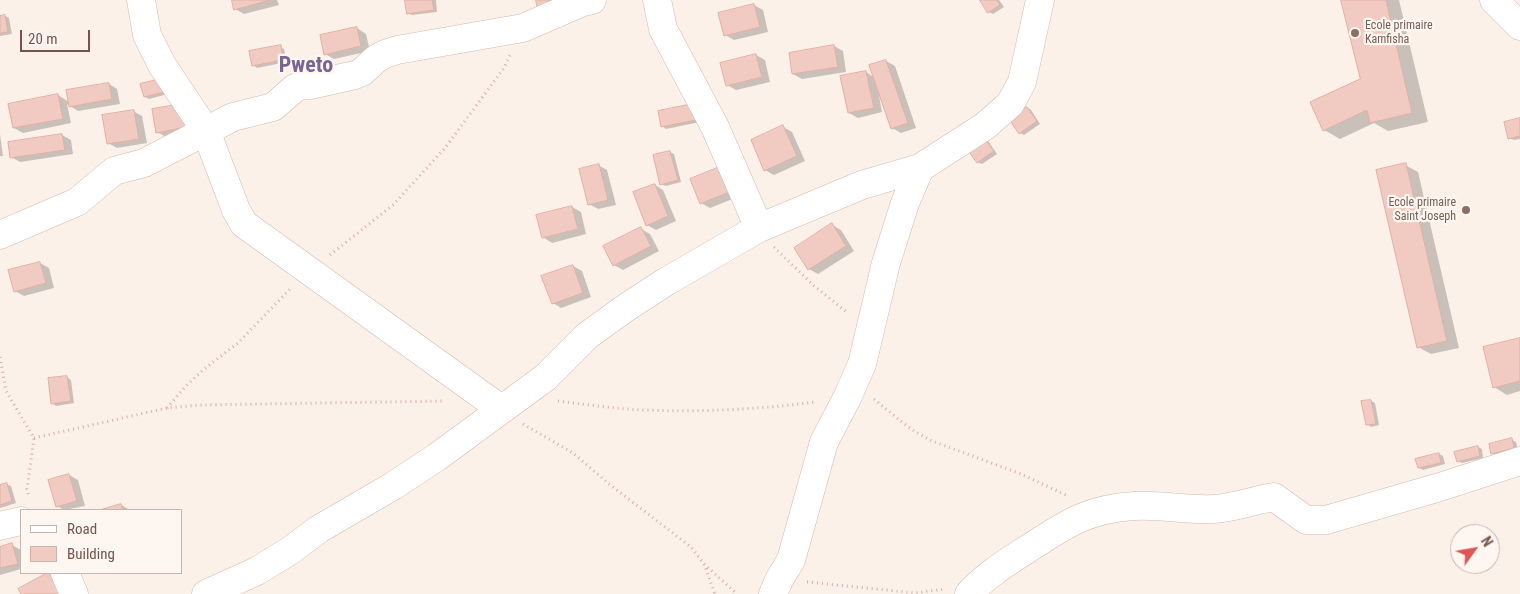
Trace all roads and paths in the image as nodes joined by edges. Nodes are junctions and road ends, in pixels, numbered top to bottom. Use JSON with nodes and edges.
{"nodes":[{"id":1,"x":141,"y":0,"type":"edge"},
{"id":2,"x":592,"y":0,"type":"edge"},
{"id":3,"x":657,"y":0,"type":"edge"},
{"id":4,"x":1040,"y":0,"type":"edge"},
{"id":5,"x":1494,"y":0,"type":"edge"},
{"id":6,"x":1520,"y":26,"type":"edge"},
{"id":7,"x":523,"y":28,"type":"junction"},
{"id":8,"x":206,"y":131,"type":"junction"},
{"id":9,"x":920,"y":168,"type":"junction"},
{"id":10,"x":759,"y":228,"type":"junction"},
{"id":11,"x":0,"y":235,"type":"edge"},
{"id":12,"x":309,"y":270,"type":"junction"},
{"id":13,"x":871,"y":329,"type":"junction"},
{"id":14,"x":0,"y":357,"type":"edge"},
{"id":15,"x":490,"y":401,"type":"junction"},
{"id":16,"x":167,"y":408,"type":"junction"},
{"id":17,"x":34,"y":438,"type":"junction"},
{"id":18,"x":1520,"y":461,"type":"edge"},
{"id":19,"x":26,"y":509,"type":"edge"},
{"id":20,"x":20,"y":515,"type":"edge"},
{"id":21,"x":0,"y":526,"type":"edge"},
{"id":22,"x":704,"y":564,"type":"junction"},
{"id":23,"x":64,"y":574,"type":"edge"},
{"id":24,"x":803,"y":581,"type":"dead end"},
{"id":25,"x":973,"y":589,"type":"edge"},
{"id":26,"x":74,"y":594,"type":"edge"},
{"id":27,"x":206,"y":594,"type":"edge"},
{"id":28,"x":714,"y":594,"type":"edge"},
{"id":29,"x":737,"y":594,"type":"edge"},
{"id":30,"x":774,"y":594,"type":"edge"}],
"edges":[{"from":1,"to":8,"type":"street"},
{"from":2,"to":7,"type":"street"},
{"from":3,"to":10,"type":"street"},
{"from":4,"to":9,"type":"street"},
{"from":5,"to":6,"type":"street"},
{"from":7,"to":8,"type":"street"},
{"from":7,"to":12,"type":"path"},
{"from":8,"to":11,"type":"street"},
{"from":8,"to":12,"type":"street"},
{"from":9,"to":10,"type":"street"},
{"from":9,"to":13,"type":"street"},
{"from":10,"to":13,"type":"path"},
{"from":10,"to":15,"type":"street"},
{"from":12,"to":15,"type":"street"},
{"from":12,"to":16,"type":"path"},
{"from":13,"to":30,"type":"street"},
{"from":14,"to":17,"type":"path"},
{"from":15,"to":16,"type":"path"},
{"from":15,"to":22,"type":"path"},
{"from":15,"to":27,"type":"street"},
{"from":16,"to":17,"type":"path"},
{"from":17,"to":19,"type":"path"},
{"from":18,"to":25,"type":"street"},
{"from":20,"to":21,"type":"street"},
{"from":22,"to":28,"type":"path"},
{"from":22,"to":29,"type":"path"},
{"from":23,"to":26,"type":"street"},
{"from":24,"to":25,"type":"path"}]}
